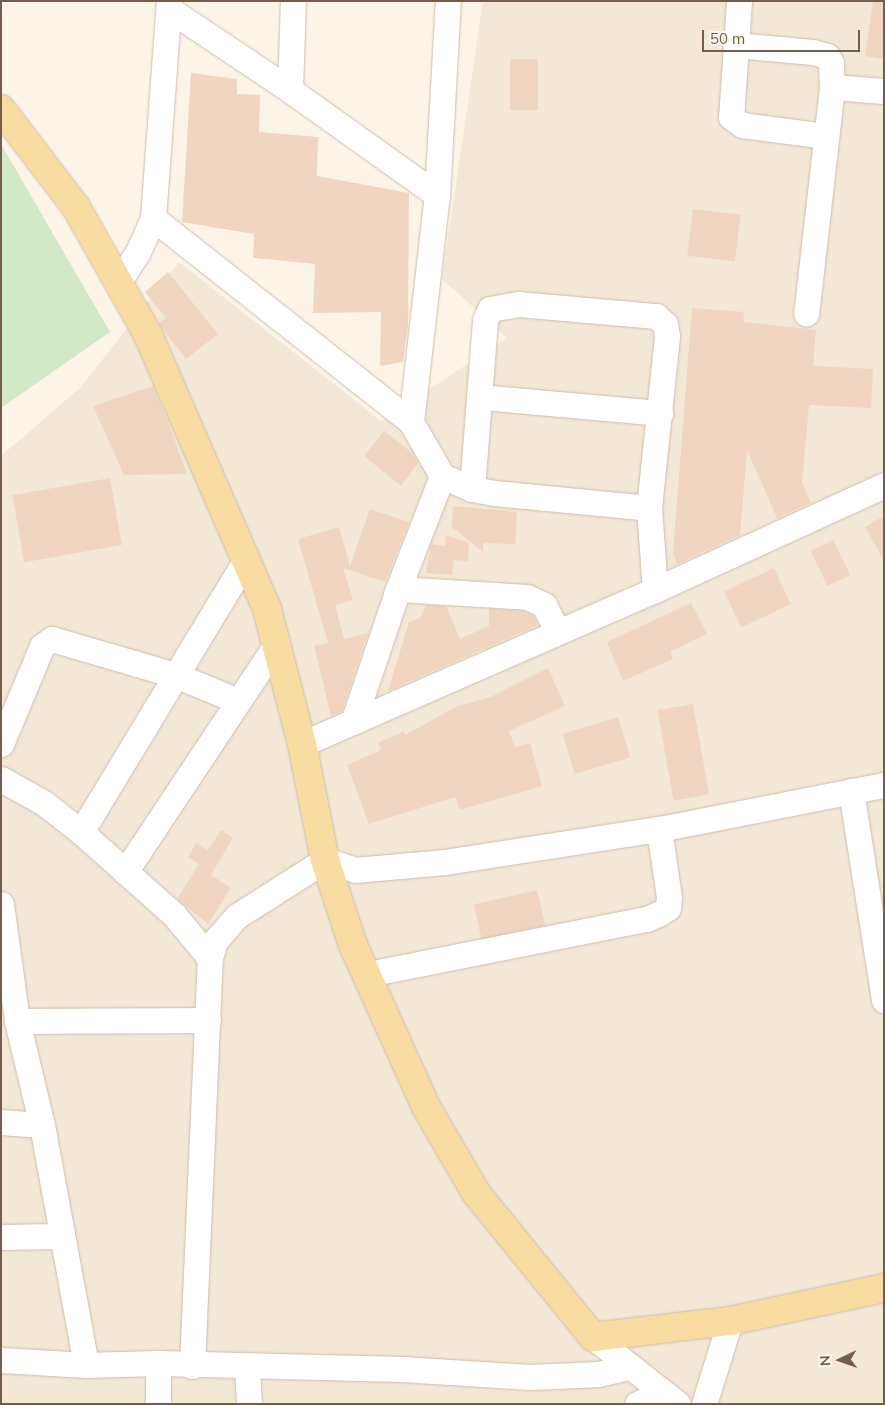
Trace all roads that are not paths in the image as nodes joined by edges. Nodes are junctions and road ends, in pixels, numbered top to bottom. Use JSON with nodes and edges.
{"nodes":[{"id":1,"x":293,"y":1,"type":"edge"},
{"id":2,"x":448,"y":1,"type":"edge"},
{"id":3,"x":738,"y":1,"type":"edge"},
{"id":4,"x":169,"y":5,"type":"edge"},
{"id":5,"x":736,"y":45,"type":"junction"},
{"id":6,"x":832,"y":88,"type":"junction"},
{"id":7,"x":290,"y":90,"type":"junction"},
{"id":8,"x":884,"y":91,"type":"edge"},
{"id":9,"x":1,"y":109,"type":"edge"},
{"id":10,"x":826,"y":136,"type":"junction"},
{"id":11,"x":437,"y":195,"type":"junction"},
{"id":12,"x":153,"y":218,"type":"junction"},
{"id":13,"x":119,"y":281,"type":"junction"},
{"id":14,"x":806,"y":314,"type":"dead end"},
{"id":15,"x":481,"y":397,"type":"junction"},
{"id":16,"x":660,"y":413,"type":"junction"},
{"id":17,"x":410,"y":422,"type":"junction"},
{"id":18,"x":442,"y":476,"type":"junction"},
{"id":19,"x":884,"y":485,"type":"edge"},
{"id":20,"x":472,"y":488,"type":"junction"},
{"id":21,"x":649,"y":508,"type":"junction"},
{"id":22,"x":246,"y":560,"type":"junction"},
{"id":23,"x":398,"y":589,"type":"junction"},
{"id":24,"x":655,"y":590,"type":"junction"},
{"id":25,"x":558,"y":632,"type":"junction"},
{"id":26,"x":276,"y":643,"type":"junction"},
{"id":27,"x":175,"y":675,"type":"junction"},
{"id":28,"x":238,"y":701,"type":"junction"},
{"id":29,"x":353,"y":722,"type":"junction"},
{"id":30,"x":1,"y":744,"type":"edge"},
{"id":31,"x":302,"y":744,"type":"junction"},
{"id":32,"x":1,"y":779,"type":"edge"},
{"id":33,"x":884,"y":785,"type":"edge"},
{"id":34,"x":851,"y":791,"type":"junction"},
{"id":35,"x":659,"y":829,"type":"junction"},
{"id":36,"x":81,"y":832,"type":"junction"},
{"id":37,"x":325,"y":860,"type":"junction"},
{"id":38,"x":125,"y":872,"type":"junction"},
{"id":39,"x":2,"y":914,"type":"edge"},
{"id":40,"x":210,"y":958,"type":"junction"},
{"id":41,"x":368,"y":974,"type":"junction"},
{"id":42,"x":884,"y":1000,"type":"edge"},
{"id":43,"x":208,"y":1020,"type":"junction"},
{"id":44,"x":17,"y":1021,"type":"junction"},
{"id":45,"x":2,"y":1124,"type":"edge"},
{"id":46,"x":42,"y":1125,"type":"junction"},
{"id":47,"x":62,"y":1236,"type":"junction"},
{"id":48,"x":1,"y":1237,"type":"edge"},
{"id":49,"x":884,"y":1288,"type":"edge"},
{"id":50,"x":730,"y":1321,"type":"junction"},
{"id":51,"x":593,"y":1336,"type":"junction"},
{"id":52,"x":1,"y":1360,"type":"edge"},
{"id":53,"x":158,"y":1363,"type":"junction"},
{"id":54,"x":86,"y":1365,"type":"junction"},
{"id":55,"x":192,"y":1366,"type":"junction"},
{"id":56,"x":247,"y":1366,"type":"junction"},
{"id":57,"x":628,"y":1366,"type":"junction"},
{"id":58,"x":670,"y":1398,"type":"edge"},
{"id":59,"x":158,"y":1404,"type":"edge"},
{"id":60,"x":249,"y":1404,"type":"edge"},
{"id":61,"x":637,"y":1404,"type":"edge"},
{"id":62,"x":704,"y":1404,"type":"edge"}],
"edges":[{"from":1,"to":7,"type":"street"},
{"from":2,"to":11,"type":"street"},
{"from":3,"to":5,"type":"street"},
{"from":4,"to":7,"type":"street"},
{"from":4,"to":12,"type":"street"},
{"from":5,"to":6,"type":"street"},
{"from":5,"to":10,"type":"street"},
{"from":6,"to":8,"type":"street"},
{"from":6,"to":10,"type":"street"},
{"from":7,"to":11,"type":"street"},
{"from":9,"to":13,"type":"main road"},
{"from":10,"to":14,"type":"street"},
{"from":11,"to":17,"type":"street"},
{"from":12,"to":13,"type":"street"},
{"from":12,"to":17,"type":"street"},
{"from":13,"to":22,"type":"main road"},
{"from":15,"to":16,"type":"street"},
{"from":15,"to":16,"type":"street"},
{"from":15,"to":20,"type":"street"},
{"from":16,"to":21,"type":"street"},
{"from":17,"to":18,"type":"street"},
{"from":18,"to":20,"type":"street"},
{"from":18,"to":23,"type":"street"},
{"from":19,"to":24,"type":"street"},
{"from":20,"to":21,"type":"street"},
{"from":21,"to":24,"type":"street"},
{"from":22,"to":26,"type":"main road"},
{"from":22,"to":27,"type":"street"},
{"from":23,"to":25,"type":"street"},
{"from":23,"to":29,"type":"street"},
{"from":24,"to":25,"type":"street"},
{"from":25,"to":29,"type":"street"},
{"from":26,"to":28,"type":"street"},
{"from":26,"to":31,"type":"main road"},
{"from":27,"to":28,"type":"street"},
{"from":27,"to":30,"type":"street"},
{"from":27,"to":36,"type":"street"},
{"from":28,"to":38,"type":"street"},
{"from":29,"to":31,"type":"street"},
{"from":31,"to":37,"type":"main road"},
{"from":32,"to":36,"type":"street"},
{"from":33,"to":34,"type":"street"},
{"from":34,"to":35,"type":"street"},
{"from":34,"to":42,"type":"street"},
{"from":35,"to":37,"type":"street"},
{"from":35,"to":41,"type":"street"},
{"from":36,"to":38,"type":"street"},
{"from":37,"to":40,"type":"street"},
{"from":37,"to":41,"type":"main road"},
{"from":38,"to":40,"type":"street"},
{"from":39,"to":44,"type":"street"},
{"from":40,"to":43,"type":"street"},
{"from":41,"to":51,"type":"main road"},
{"from":43,"to":44,"type":"street"},
{"from":43,"to":55,"type":"street"},
{"from":44,"to":46,"type":"street"},
{"from":45,"to":46,"type":"street"},
{"from":46,"to":47,"type":"street"},
{"from":47,"to":48,"type":"street"},
{"from":47,"to":54,"type":"street"},
{"from":49,"to":50,"type":"main road"},
{"from":50,"to":51,"type":"main road"},
{"from":50,"to":62,"type":"street"},
{"from":51,"to":57,"type":"street"},
{"from":52,"to":54,"type":"street"},
{"from":53,"to":54,"type":"street"},
{"from":53,"to":55,"type":"street"},
{"from":53,"to":59,"type":"street"},
{"from":55,"to":56,"type":"street"},
{"from":56,"to":57,"type":"street"},
{"from":56,"to":60,"type":"street"},
{"from":57,"to":58,"type":"street"},
{"from":58,"to":61,"type":"street"}]}
